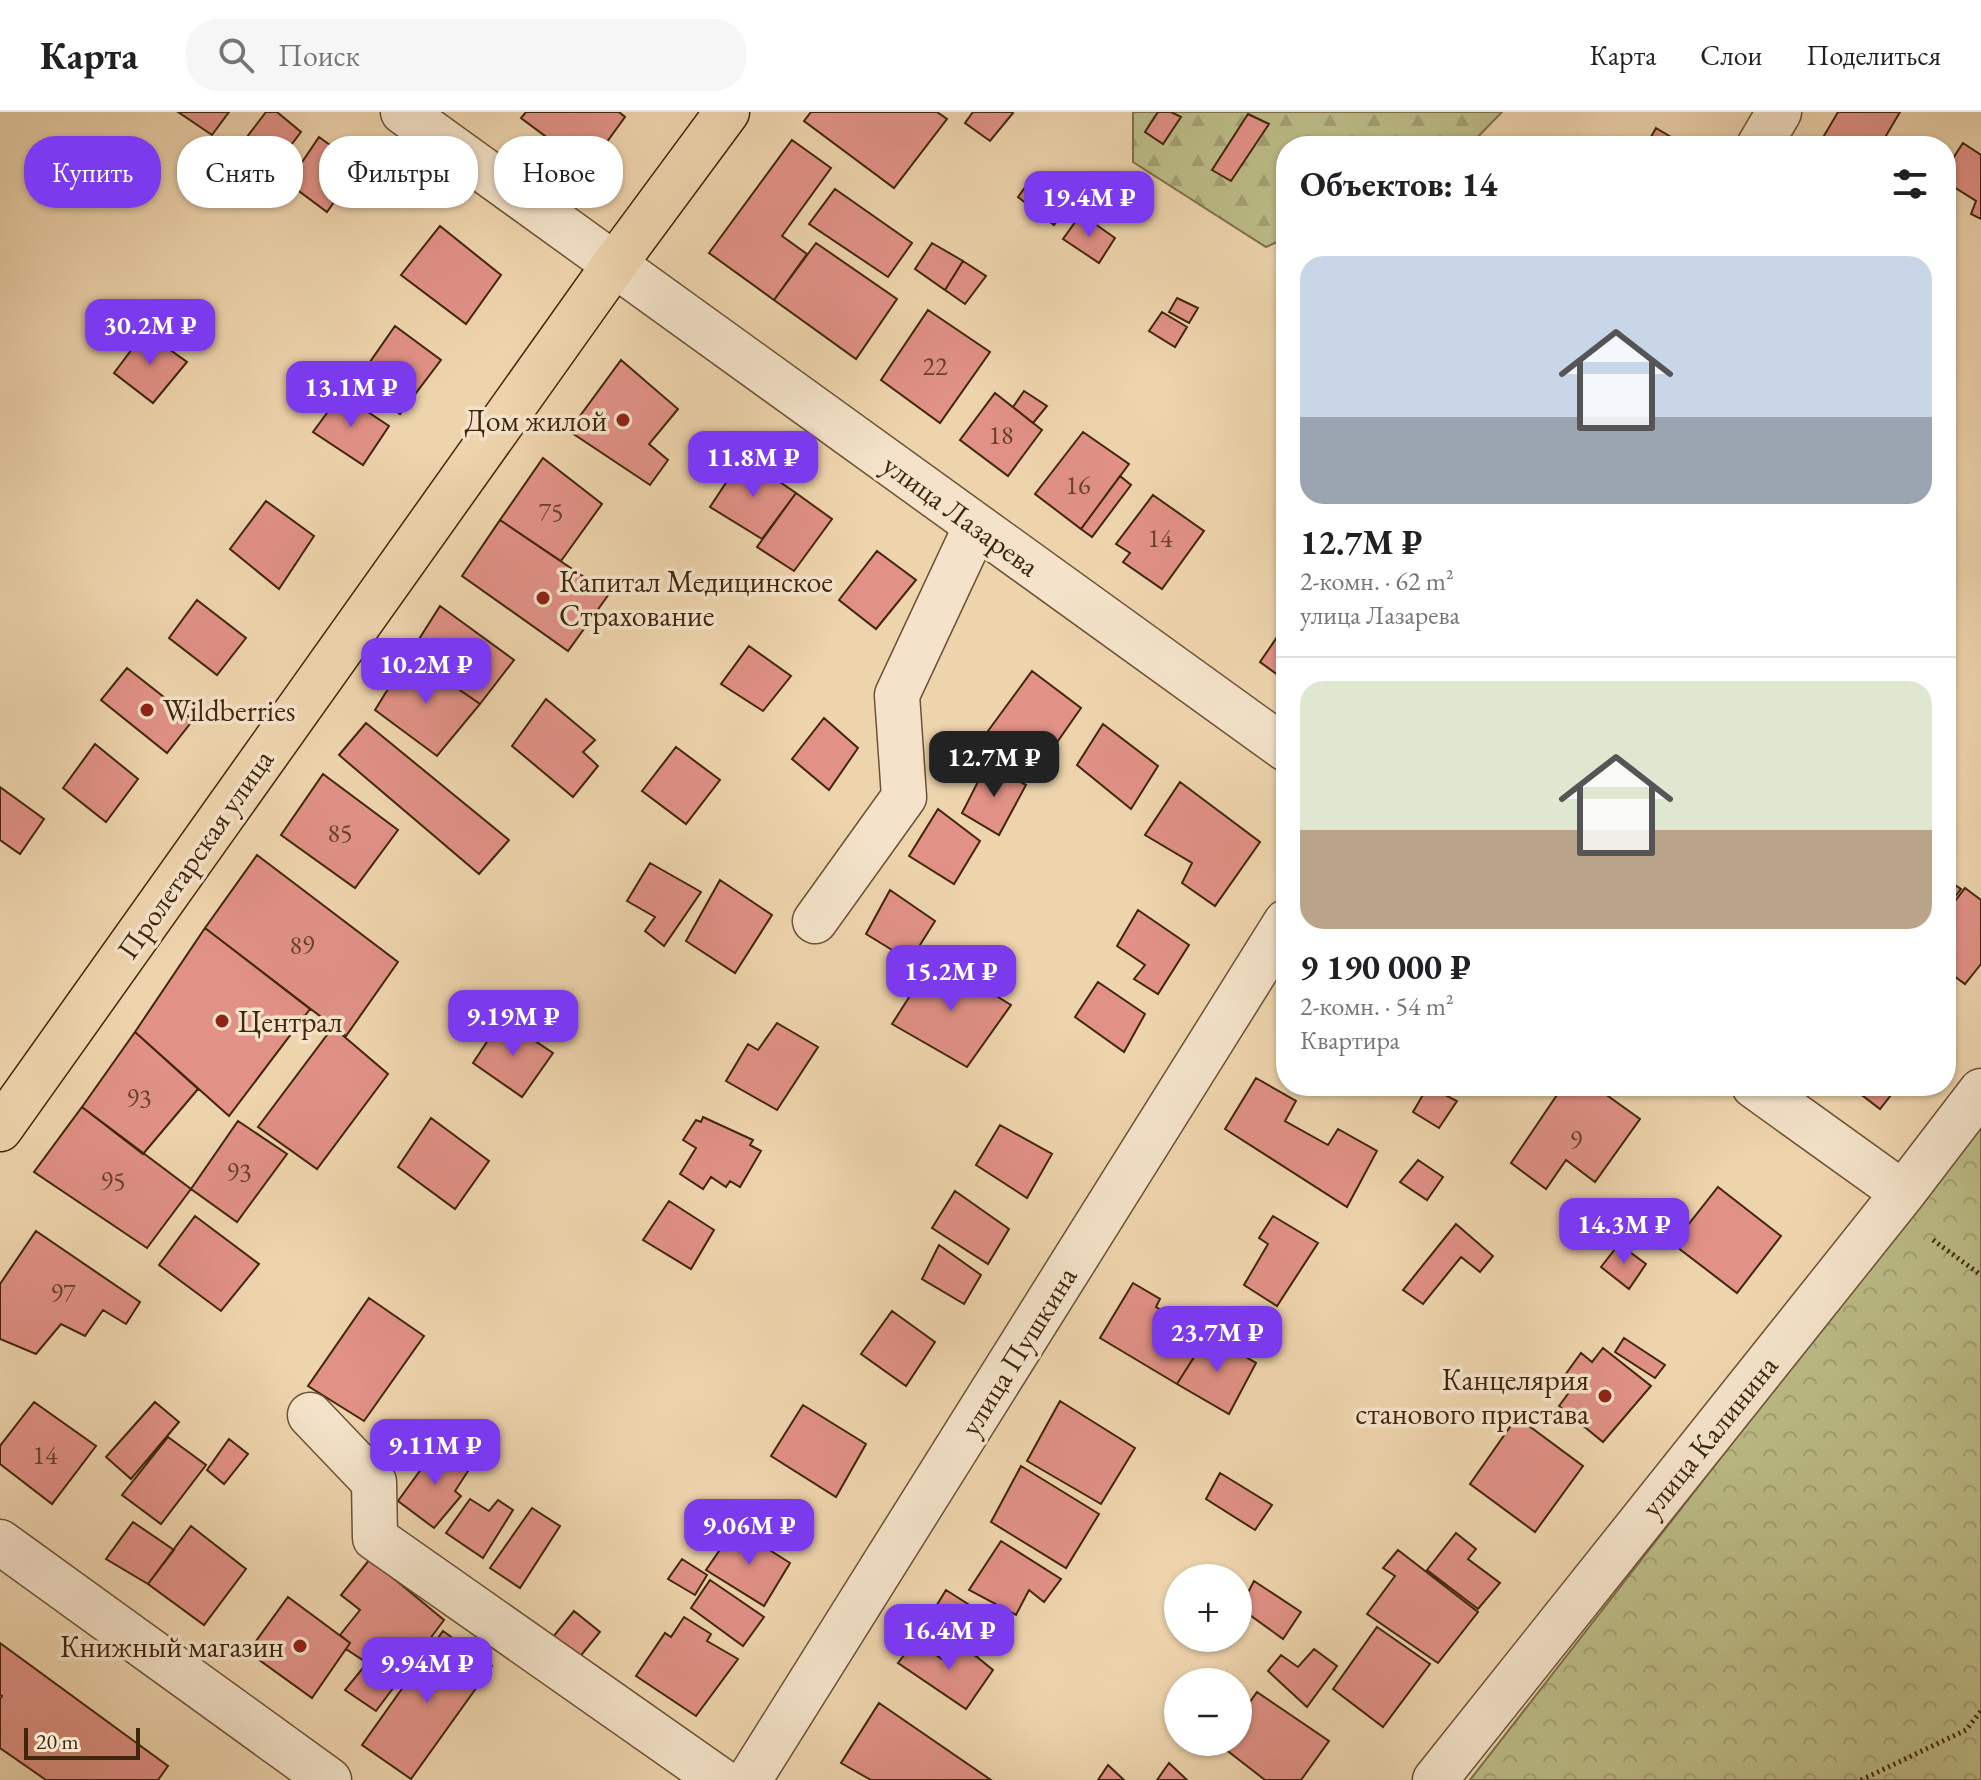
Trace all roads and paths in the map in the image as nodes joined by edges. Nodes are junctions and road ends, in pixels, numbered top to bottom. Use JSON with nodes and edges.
{"nodes":[{"id":1,"x":403,"y":112,"type":"edge"},
{"id":2,"x":727,"y":112,"type":"edge"},
{"id":3,"x":1779,"y":112,"type":"edge"},
{"id":4,"x":1765,"y":136,"type":"edge"},
{"id":5,"x":614,"y":265,"type":"junction"},
{"id":6,"x":976,"y":526,"type":"junction"},
{"id":7,"x":1276,"y":742,"type":"edge"},
{"id":8,"x":815,"y":921,"type":"dead end"},
{"id":9,"x":1276,"y":938,"type":"edge"},
{"id":10,"x":1981,"y":1091,"type":"edge"},
{"id":11,"x":1768,"y":1096,"type":"edge"},
{"id":12,"x":0,"y":1129,"type":"edge"},
{"id":13,"x":1903,"y":1193,"type":"junction"},
{"id":14,"x":1933,"y":1240,"type":"dead end"},
{"id":15,"x":1981,"y":1275,"type":"edge"},
{"id":16,"x":310,"y":1415,"type":"dead end"},
{"id":17,"x":0,"y":1542,"type":"edge"},
{"id":18,"x":1981,"y":1711,"type":"edge"},
{"id":19,"x":1877,"y":1772,"type":"junction"},
{"id":20,"x":329,"y":1780,"type":"edge"},
{"id":21,"x":720,"y":1780,"type":"edge"},
{"id":22,"x":749,"y":1780,"type":"edge"},
{"id":23,"x":1435,"y":1780,"type":"edge"},
{"id":24,"x":1861,"y":1780,"type":"edge"},
{"id":25,"x":1878,"y":1780,"type":"edge"}],
"edges":[{"from":1,"to":5,"type":"street","name":"улица Лазарева"},
{"from":2,"to":5,"type":"main road","name":"Пролетарская улица"},
{"from":3,"to":4,"type":"street"},
{"from":5,"to":6,"type":"street","name":"улица Лазарева"},
{"from":5,"to":12,"type":"main road","name":"Пролетарская улица"},
{"from":6,"to":7,"type":"street","name":"улица Лазарева"},
{"from":6,"to":8,"type":"street"},
{"from":9,"to":22,"type":"street","name":"улица Пушкина"},
{"from":10,"to":13,"type":"street","name":"улица Калинина"},
{"from":11,"to":13,"type":"street"},
{"from":13,"to":23,"type":"street","name":"улица Калинина"},
{"from":14,"to":15,"type":"path"},
{"from":16,"to":21,"type":"street"},
{"from":17,"to":20,"type":"street"},
{"from":18,"to":19,"type":"path"},
{"from":19,"to":24,"type":"path"},
{"from":19,"to":25,"type":"path"}]}
